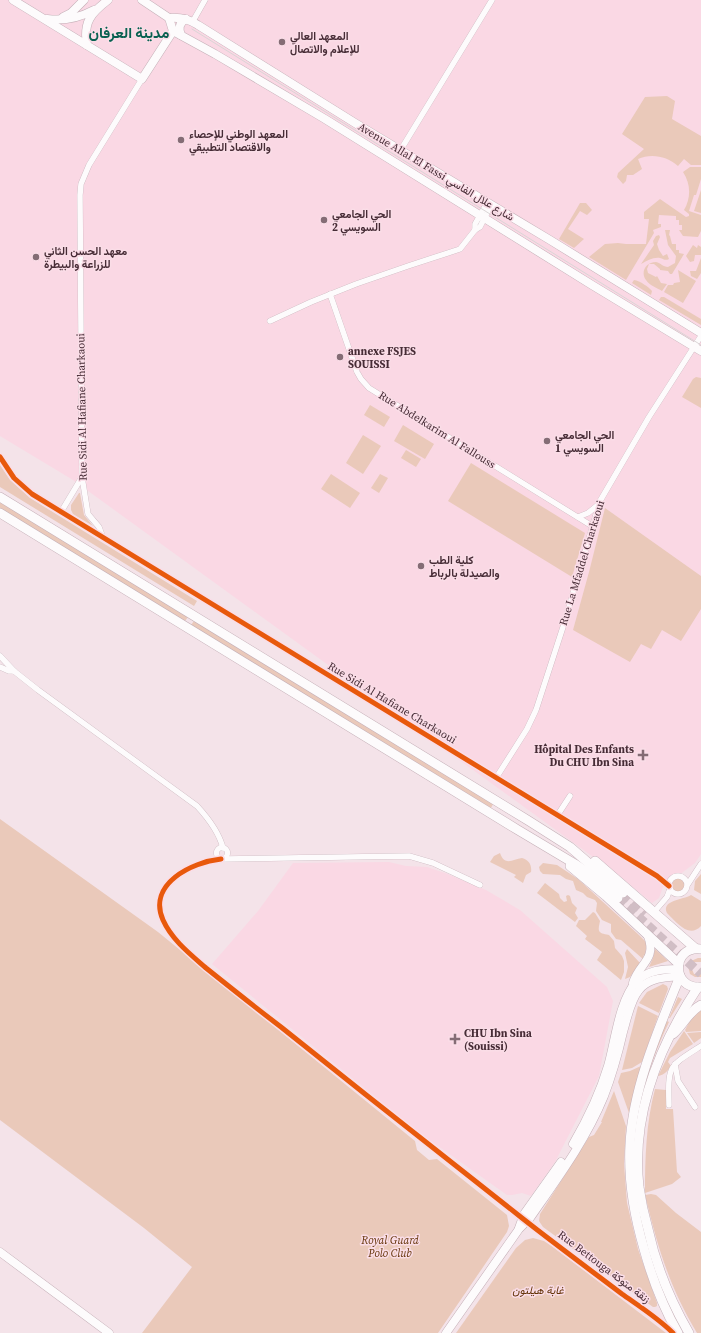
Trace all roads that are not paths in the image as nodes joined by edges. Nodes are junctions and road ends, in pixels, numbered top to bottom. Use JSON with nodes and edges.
{"nodes":[{"id":1,"x":13,"y":0,"type":"edge"},
{"id":2,"x":84,"y":0,"type":"edge"},
{"id":3,"x":108,"y":0,"type":"edge"},
{"id":4,"x":142,"y":0,"type":"edge"},
{"id":5,"x":205,"y":0,"type":"edge"},
{"id":6,"x":492,"y":0,"type":"edge"},
{"id":7,"x":95,"y":10,"type":"junction"},
{"id":8,"x":168,"y":18,"type":"junction"},
{"id":9,"x":44,"y":19,"type":"junction"},
{"id":10,"x":58,"y":20,"type":"junction"},
{"id":11,"x":189,"y":20,"type":"junction"},
{"id":12,"x":177,"y":33,"type":"junction"},
{"id":13,"x":87,"y":44,"type":"junction"},
{"id":14,"x":142,"y":79,"type":"junction"},
{"id":15,"x":400,"y":151,"type":"junction"},
{"id":16,"x":489,"y":204,"type":"junction"},
{"id":17,"x":482,"y":216,"type":"junction"},
{"id":18,"x":330,"y":294,"type":"junction"},
{"id":19,"x":270,"y":322,"type":"dead end"},
{"id":20,"x":701,"y":335,"type":"edge"},
{"id":21,"x":697,"y":349,"type":"edge"},
{"id":22,"x":0,"y":456,"type":"edge"},
{"id":23,"x":82,"y":477,"type":"junction"},
{"id":24,"x":0,"y":497,"type":"edge"},
{"id":25,"x":598,"y":505,"type":"junction"},
{"id":26,"x":61,"y":512,"type":"junction"},
{"id":27,"x":0,"y":514,"type":"edge"},
{"id":28,"x":578,"y":517,"type":"junction"},
{"id":29,"x":592,"y":526,"type":"junction"},
{"id":30,"x":103,"y":538,"type":"junction"},
{"id":31,"x":0,"y":656,"type":"edge"},
{"id":32,"x":0,"y":667,"type":"edge"},
{"id":33,"x":14,"y":670,"type":"junction"},
{"id":34,"x":496,"y":778,"type":"junction"},
{"id":35,"x":570,"y":796,"type":"dead end"},
{"id":36,"x":557,"y":816,"type":"junction"},
{"id":37,"x":570,"y":847,"type":"junction"},
{"id":38,"x":221,"y":853,"type":"junction"},
{"id":39,"x":560,"y":856,"type":"junction"},
{"id":40,"x":242,"y":858,"type":"junction"},
{"id":41,"x":701,"y":864,"type":"edge"},
{"id":42,"x":695,"y":871,"type":"junction"},
{"id":43,"x":682,"y":876,"type":"junction"},
{"id":44,"x":657,"y":877,"type":"junction"},
{"id":45,"x":672,"y":878,"type":"junction"},
{"id":46,"x":688,"y":884,"type":"junction"},
{"id":47,"x":480,"y":885,"type":"dead end"},
{"id":48,"x":670,"y":887,"type":"junction"},
{"id":49,"x":675,"y":894,"type":"junction"},
{"id":50,"x":665,"y":900,"type":"junction"},
{"id":51,"x":654,"y":912,"type":"junction"},
{"id":52,"x":648,"y":936,"type":"junction"},
{"id":53,"x":698,"y":947,"type":"edge"},
{"id":54,"x":680,"y":971,"type":"junction"},
{"id":55,"x":632,"y":987,"type":"junction"},
{"id":56,"x":700,"y":987,"type":"edge"},
{"id":57,"x":701,"y":1006,"type":"edge"},
{"id":58,"x":668,"y":1038,"type":"junction"},
{"id":59,"x":701,"y":1046,"type":"edge"},
{"id":60,"x":675,"y":1064,"type":"junction"},
{"id":61,"x":680,"y":1084,"type":"junction"},
{"id":62,"x":668,"y":1086,"type":"junction"},
{"id":63,"x":669,"y":1105,"type":"dead end"},
{"id":64,"x":695,"y":1107,"type":"dead end"},
{"id":65,"x":525,"y":1220,"type":"junction"},
{"id":66,"x":0,"y":1252,"type":"edge"},
{"id":67,"x":109,"y":1333,"type":"edge"},
{"id":68,"x":446,"y":1333,"type":"edge"},
{"id":69,"x":674,"y":1333,"type":"edge"},
{"id":70,"x":678,"y":1333,"type":"edge"},
{"id":71,"x":689,"y":1333,"type":"edge"}],
"edges":[{"from":1,"to":9,"type":"street"},
{"from":2,"to":10,"type":"street"},
{"from":3,"to":7,"type":"street"},
{"from":4,"to":8,"type":"street"},
{"from":5,"to":11,"type":"street"},
{"from":6,"to":15,"type":"street"},
{"from":7,"to":10,"type":"street"},
{"from":7,"to":13,"type":"street"},
{"from":8,"to":11,"type":"street","name":"Avenue Allal El Fassi شارع علال الفاسي"},
{"from":8,"to":12,"type":"street"},
{"from":9,"to":10,"type":"street"},
{"from":9,"to":13,"type":"street"},
{"from":11,"to":12,"type":"street"},
{"from":11,"to":15,"type":"street","name":"Avenue Allal El Fassi شارع علال الفاسي"},
{"from":12,"to":14,"type":"street"},
{"from":12,"to":17,"type":"street","name":"Avenue Allal El Fassi شارع علال الفاسي"},
{"from":13,"to":14,"type":"street"},
{"from":14,"to":23,"type":"street","name":"Rue Sidi Al Hafiane Charkaoui"},
{"from":15,"to":16,"type":"street","name":"Avenue Allal El Fassi شارع علال الفاسي"},
{"from":16,"to":17,"type":"street"},
{"from":16,"to":20,"type":"street","name":"Avenue Allal El Fassi شارع علال الفاسي"},
{"from":17,"to":18,"type":"street"},
{"from":17,"to":21,"type":"street","name":"Avenue Allal El Fassi شارع علال الفاسي"},
{"from":18,"to":19,"type":"street"},
{"from":18,"to":28,"type":"street","name":"Rue Abdelkarim Al Fallouss"},
{"from":20,"to":21,"type":"street","name":"Rue La Mfaddel Charkaoui"},
{"from":21,"to":25,"type":"street","name":"Rue La Mfaddel Charkaoui"},
{"from":22,"to":26,"type":"street"},
{"from":23,"to":26,"type":"street"},
{"from":23,"to":30,"type":"street","name":"Rue Sidi Al Hafiane Charkaoui"},
{"from":24,"to":37,"type":"main road"},
{"from":25,"to":28,"type":"street"},
{"from":25,"to":29,"type":"street","name":"Rue La Mfaddel Charkaoui"},
{"from":26,"to":30,"type":"street"},
{"from":27,"to":39,"type":"main road"},
{"from":28,"to":29,"type":"street","name":"Rue Abdelkarim Al Fallouss"},
{"from":29,"to":34,"type":"street","name":"Rue La Mfaddel Charkaoui"},
{"from":30,"to":34,"type":"street","name":"Rue Sidi Al Hafiane Charkaoui"},
{"from":31,"to":33,"type":"street"},
{"from":32,"to":33,"type":"street"},
{"from":33,"to":38,"type":"street"},
{"from":34,"to":36,"type":"street","name":"Rue Sidi Al Hafiane Charkaoui"},
{"from":35,"to":36,"type":"street"},
{"from":36,"to":44,"type":"street","name":"Rue Sidi Al Hafiane Charkaoui"},
{"from":37,"to":39,"type":"main road"},
{"from":37,"to":51,"type":"main road"},
{"from":38,"to":40,"type":"street","name":"Rue Bettouga زنقة متوكة"},
{"from":38,"to":40,"type":"street"},
{"from":38,"to":65,"type":"street","name":"Rue Bettouga زنقة متوكة"},
{"from":39,"to":52,"type":"main road"},
{"from":40,"to":47,"type":"street","name":"Rue Bettouga زنقة متوكة"},
{"from":41,"to":42,"type":"street"},
{"from":42,"to":43,"type":"street"},
{"from":42,"to":46,"type":"street"},
{"from":43,"to":45,"type":"street"},
{"from":43,"to":46,"type":"street"},
{"from":44,"to":45,"type":"street"},
{"from":44,"to":48,"type":"street","name":"Rue Sidi Al Hafiane Charkaoui"},
{"from":45,"to":48,"type":"street"},
{"from":46,"to":49,"type":"street"},
{"from":48,"to":49,"type":"street"},
{"from":48,"to":50,"type":"street"},
{"from":49,"to":50,"type":"street"},
{"from":50,"to":51,"type":"street"},
{"from":51,"to":53,"type":"main road"},
{"from":52,"to":54,"type":"main road"},
{"from":52,"to":55,"type":"street"},
{"from":53,"to":54,"type":"main road"},
{"from":54,"to":55,"type":"street"},
{"from":54,"to":56,"type":"main road"},
{"from":54,"to":65,"type":"street"},
{"from":54,"to":70,"type":"main road"},
{"from":55,"to":65,"type":"street"},
{"from":56,"to":58,"type":"main road"},
{"from":57,"to":58,"type":"main road"},
{"from":58,"to":71,"type":"main road"},
{"from":59,"to":60,"type":"street"},
{"from":60,"to":61,"type":"street"},
{"from":60,"to":62,"type":"street"},
{"from":61,"to":62,"type":"street"},
{"from":61,"to":64,"type":"street"},
{"from":62,"to":63,"type":"street"},
{"from":65,"to":68,"type":"street"},
{"from":65,"to":69,"type":"street","name":"Rue Bettouga زنقة متوكة"},
{"from":66,"to":67,"type":"street"}]}
